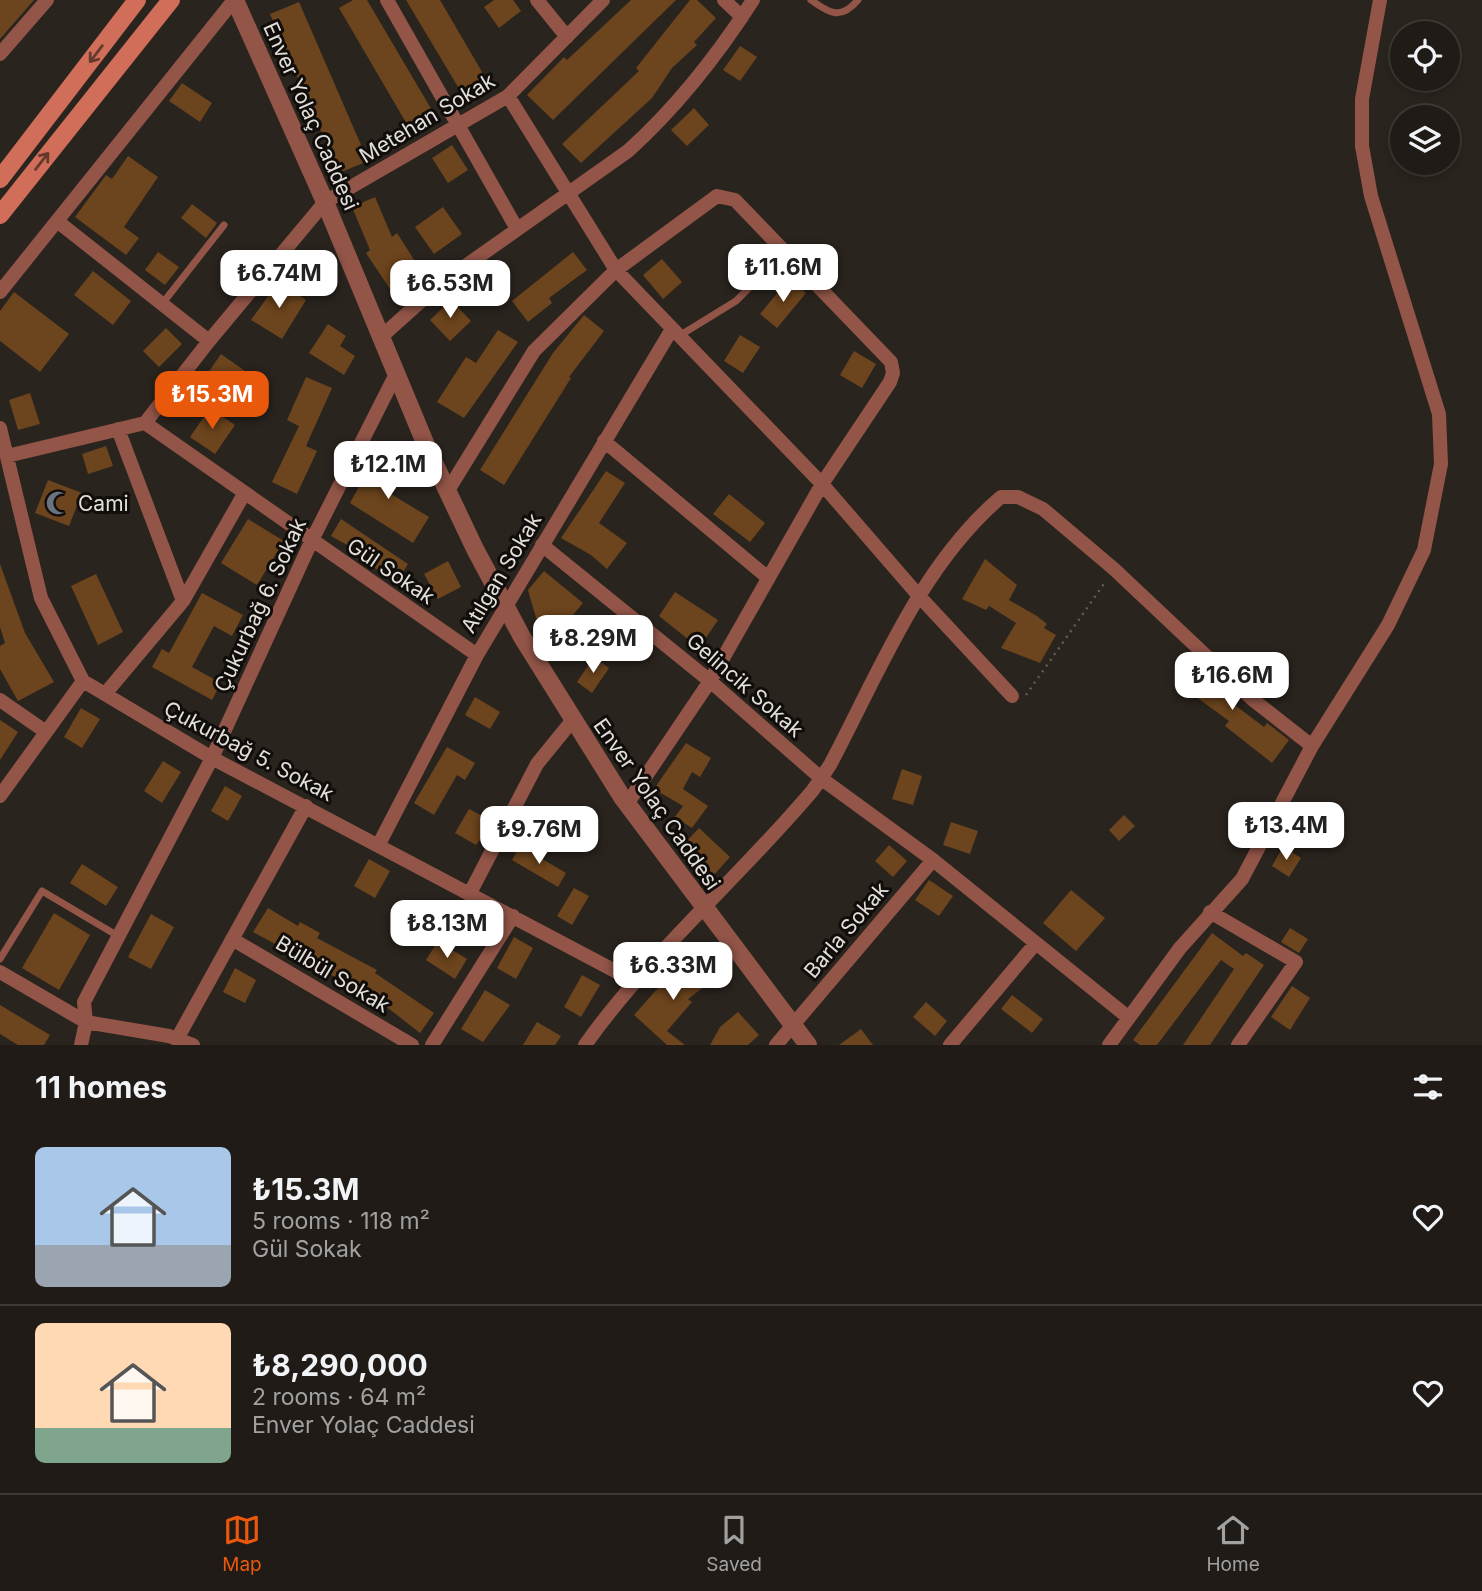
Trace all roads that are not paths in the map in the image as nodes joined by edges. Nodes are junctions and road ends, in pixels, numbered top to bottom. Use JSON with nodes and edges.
{"nodes":[{"id":1,"x":47,"y":0,"type":"edge"},
{"id":2,"x":137,"y":0,"type":"edge"},
{"id":3,"x":171,"y":0,"type":"edge"},
{"id":4,"x":387,"y":0,"type":"edge"},
{"id":5,"x":537,"y":0,"type":"edge"},
{"id":6,"x":603,"y":0,"type":"edge"},
{"id":7,"x":724,"y":0,"type":"edge"},
{"id":8,"x":753,"y":0,"type":"edge"},
{"id":9,"x":811,"y":0,"type":"edge"},
{"id":10,"x":858,"y":0,"type":"edge"},
{"id":11,"x":1380,"y":0,"type":"edge"},
{"id":12,"x":240,"y":2,"type":"edge"},
{"id":13,"x":742,"y":17,"type":"junction"},
{"id":14,"x":567,"y":37,"type":"junction"},
{"id":15,"x":0,"y":54,"type":"edge"},
{"id":16,"x":509,"y":96,"type":"junction"},
{"id":17,"x":459,"y":124,"type":"junction"},
{"id":18,"x":0,"y":179,"type":"edge"},
{"id":19,"x":568,"y":193,"type":"junction"},
{"id":20,"x":325,"y":202,"type":"junction"},
{"id":21,"x":0,"y":215,"type":"edge"},
{"id":22,"x":57,"y":221,"type":"junction"},
{"id":23,"x":224,"y":225,"type":"dead end"},
{"id":24,"x":517,"y":229,"type":"junction"},
{"id":25,"x":785,"y":252,"type":"junction"},
{"id":26,"x":615,"y":270,"type":"junction"},
{"id":27,"x":0,"y":292,"type":"edge"},
{"id":28,"x":162,"y":304,"type":"junction"},
{"id":29,"x":675,"y":332,"type":"junction"},
{"id":30,"x":380,"y":337,"type":"junction"},
{"id":31,"x":209,"y":341,"type":"junction"},
{"id":32,"x":396,"y":374,"type":"junction"},
{"id":33,"x":145,"y":423,"type":"junction"},
{"id":34,"x":0,"y":428,"type":"edge"},
{"id":35,"x":118,"y":429,"type":"junction"},
{"id":36,"x":604,"y":441,"type":"junction"},
{"id":37,"x":7,"y":456,"type":"junction"},
{"id":38,"x":822,"y":484,"type":"junction"},
{"id":39,"x":447,"y":492,"type":"junction"},
{"id":40,"x":244,"y":494,"type":"junction"},
{"id":41,"x":311,"y":542,"type":"junction"},
{"id":42,"x":542,"y":545,"type":"junction"},
{"id":43,"x":767,"y":577,"type":"junction"},
{"id":44,"x":919,"y":596,"type":"junction"},
{"id":45,"x":183,"y":601,"type":"junction"},
{"id":46,"x":506,"y":606,"type":"junction"},
{"id":47,"x":477,"y":655,"type":"junction"},
{"id":48,"x":83,"y":681,"type":"junction"},
{"id":49,"x":710,"y":681,"type":"junction"},
{"id":50,"x":104,"y":694,"type":"junction"},
{"id":51,"x":1012,"y":696,"type":"road end"},
{"id":52,"x":0,"y":700,"type":"edge"},
{"id":53,"x":572,"y":721,"type":"junction"},
{"id":54,"x":46,"y":732,"type":"junction"},
{"id":55,"x":1312,"y":746,"type":"junction"},
{"id":56,"x":212,"y":758,"type":"junction"},
{"id":57,"x":822,"y":779,"type":"junction"},
{"id":58,"x":0,"y":796,"type":"edge"},
{"id":59,"x":626,"y":804,"type":"junction"},
{"id":60,"x":306,"y":806,"type":"junction"},
{"id":61,"x":379,"y":844,"type":"junction"},
{"id":62,"x":933,"y":860,"type":"junction"},
{"id":63,"x":470,"y":893,"type":"junction"},
{"id":64,"x":702,"y":907,"type":"junction"},
{"id":65,"x":1210,"y":912,"type":"junction"},
{"id":66,"x":513,"y":916,"type":"junction"},
{"id":67,"x":118,"y":936,"type":"junction"},
{"id":68,"x":232,"y":939,"type":"junction"},
{"id":69,"x":1036,"y":943,"type":"junction"},
{"id":70,"x":0,"y":959,"type":"edge"},
{"id":71,"x":0,"y":972,"type":"edge"},
{"id":72,"x":634,"y":981,"type":"junction"},
{"id":73,"x":1129,"y":1018,"type":"junction"},
{"id":74,"x":86,"y":1022,"type":"junction"},
{"id":75,"x":792,"y":1026,"type":"junction"},
{"id":76,"x":177,"y":1039,"type":"junction"},
{"id":77,"x":588,"y":1044,"type":"edge"},
{"id":78,"x":81,"y":1045,"type":"edge"},
{"id":79,"x":193,"y":1045,"type":"edge"},
{"id":80,"x":412,"y":1045,"type":"edge"},
{"id":81,"x":432,"y":1045,"type":"edge"},
{"id":82,"x":776,"y":1045,"type":"edge"},
{"id":83,"x":808,"y":1045,"type":"edge"},
{"id":84,"x":950,"y":1045,"type":"edge"},
{"id":85,"x":1109,"y":1045,"type":"edge"},
{"id":86,"x":1238,"y":1045,"type":"edge"}],
"edges":[{"from":1,"to":15,"type":"street"},
{"from":2,"to":18,"type":"main road","one_way":true},
{"from":21,"to":3,"type":"main road","one_way":true},
{"from":4,"to":17,"type":"street"},
{"from":5,"to":14,"type":"street"},
{"from":6,"to":14,"type":"street","name":"Metehan Sokak"},
{"from":7,"to":13,"type":"street"},
{"from":8,"to":13,"type":"street"},
{"from":9,"to":10,"type":"lane"},
{"from":11,"to":55,"type":"street"},
{"from":12,"to":20,"type":"street","name":"Enver Yolaç Caddesi"},
{"from":12,"to":22,"type":"street"},
{"from":13,"to":19,"type":"street"},
{"from":14,"to":16,"type":"street","name":"Metehan Sokak"},
{"from":16,"to":17,"type":"street","name":"Metehan Sokak"},
{"from":16,"to":19,"type":"street"},
{"from":17,"to":20,"type":"street","name":"Metehan Sokak"},
{"from":17,"to":24,"type":"street"},
{"from":19,"to":24,"type":"street"},
{"from":19,"to":26,"type":"street"},
{"from":20,"to":30,"type":"street","name":"Enver Yolaç Caddesi"},
{"from":20,"to":31,"type":"street","name":"Metehan Sokak"},
{"from":22,"to":27,"type":"street"},
{"from":22,"to":28,"type":"street"},
{"from":23,"to":28,"type":"lane"},
{"from":24,"to":30,"type":"street"},
{"from":25,"to":26,"type":"street"},
{"from":25,"to":29,"type":"lane"},
{"from":25,"to":38,"type":"street"},
{"from":26,"to":29,"type":"street"},
{"from":26,"to":39,"type":"street"},
{"from":28,"to":31,"type":"street"},
{"from":29,"to":36,"type":"street","name":"Atılgan Sokak"},
{"from":29,"to":38,"type":"street"},
{"from":30,"to":32,"type":"street","name":"Enver Yolaç Caddesi"},
{"from":31,"to":33,"type":"street","name":"Metehan Sokak"},
{"from":32,"to":39,"type":"street","name":"Enver Yolaç Caddesi"},
{"from":32,"to":41,"type":"street","name":"Çukurbağ 6. Sokak"},
{"from":33,"to":35,"type":"street"},
{"from":33,"to":40,"type":"street","name":"Gül Sokak"},
{"from":34,"to":37,"type":"street"},
{"from":35,"to":37,"type":"street"},
{"from":35,"to":45,"type":"street"},
{"from":36,"to":42,"type":"street","name":"Atılgan Sokak"},
{"from":36,"to":43,"type":"street"},
{"from":37,"to":48,"type":"street"},
{"from":38,"to":43,"type":"street"},
{"from":38,"to":44,"type":"street"},
{"from":39,"to":46,"type":"street","name":"Enver Yolaç Caddesi"},
{"from":40,"to":41,"type":"street","name":"Gül Sokak"},
{"from":40,"to":45,"type":"street"},
{"from":41,"to":47,"type":"street","name":"Gül Sokak"},
{"from":41,"to":56,"type":"street","name":"Çukurbağ 6. Sokak"},
{"from":42,"to":46,"type":"street","name":"Atılgan Sokak"},
{"from":42,"to":49,"type":"street","name":"Gelincik Sokak"},
{"from":43,"to":49,"type":"street"},
{"from":44,"to":51,"type":"street"},
{"from":44,"to":55,"type":"street"},
{"from":44,"to":57,"type":"street"},
{"from":45,"to":50,"type":"street"},
{"from":46,"to":47,"type":"street","name":"Atılgan Sokak"},
{"from":46,"to":53,"type":"street","name":"Enver Yolaç Caddesi"},
{"from":47,"to":61,"type":"street","name":"Atılgan Sokak"},
{"from":48,"to":50,"type":"street","name":"Çukurbağ 5. Sokak"},
{"from":48,"to":54,"type":"street"},
{"from":49,"to":57,"type":"street","name":"Gelincik Sokak"},
{"from":49,"to":59,"type":"street"},
{"from":50,"to":56,"type":"street","name":"Çukurbağ 5. Sokak"},
{"from":52,"to":54,"type":"street"},
{"from":53,"to":59,"type":"street","name":"Enver Yolaç Caddesi"},
{"from":53,"to":63,"type":"street"},
{"from":54,"to":58,"type":"street"},
{"from":55,"to":65,"type":"street"},
{"from":56,"to":60,"type":"street","name":"Çukurbağ 5. Sokak"},
{"from":56,"to":67,"type":"street","name":"Çukurbağ 6. Sokak"},
{"from":57,"to":62,"type":"street","name":"Gelincik Sokak"},
{"from":57,"to":64,"type":"street"},
{"from":59,"to":64,"type":"street","name":"Enver Yolaç Caddesi"},
{"from":60,"to":61,"type":"street","name":"Çukurbağ 5. Sokak"},
{"from":60,"to":68,"type":"street"},
{"from":61,"to":63,"type":"street","name":"Çukurbağ 5. Sokak"},
{"from":62,"to":69,"type":"street","name":"Gelincik Sokak"},
{"from":62,"to":75,"type":"street","name":"Barla Sokak"},
{"from":63,"to":66,"type":"street","name":"Çukurbağ 5. Sokak"},
{"from":64,"to":72,"type":"street"},
{"from":64,"to":75,"type":"street","name":"Enver Yolaç Caddesi"},
{"from":65,"to":73,"type":"street"},
{"from":65,"to":86,"type":"street"},
{"from":66,"to":72,"type":"street","name":"Çukurbağ 5. Sokak"},
{"from":66,"to":81,"type":"street"},
{"from":67,"to":70,"type":"lane"},
{"from":67,"to":74,"type":"street","name":"Çukurbağ 6. Sokak"},
{"from":68,"to":76,"type":"street"},
{"from":68,"to":80,"type":"street","name":"Bülbül Sokak"},
{"from":69,"to":73,"type":"street","name":"Gelincik Sokak"},
{"from":69,"to":84,"type":"street"},
{"from":71,"to":74,"type":"street"},
{"from":72,"to":77,"type":"street"},
{"from":73,"to":85,"type":"street"},
{"from":74,"to":76,"type":"street"},
{"from":74,"to":78,"type":"street","name":"Çukurbağ 6. Sokak"},
{"from":75,"to":82,"type":"street","name":"Barla Sokak"},
{"from":75,"to":83,"type":"street","name":"Enver Yolaç Caddesi"},
{"from":76,"to":79,"type":"street"}]}
